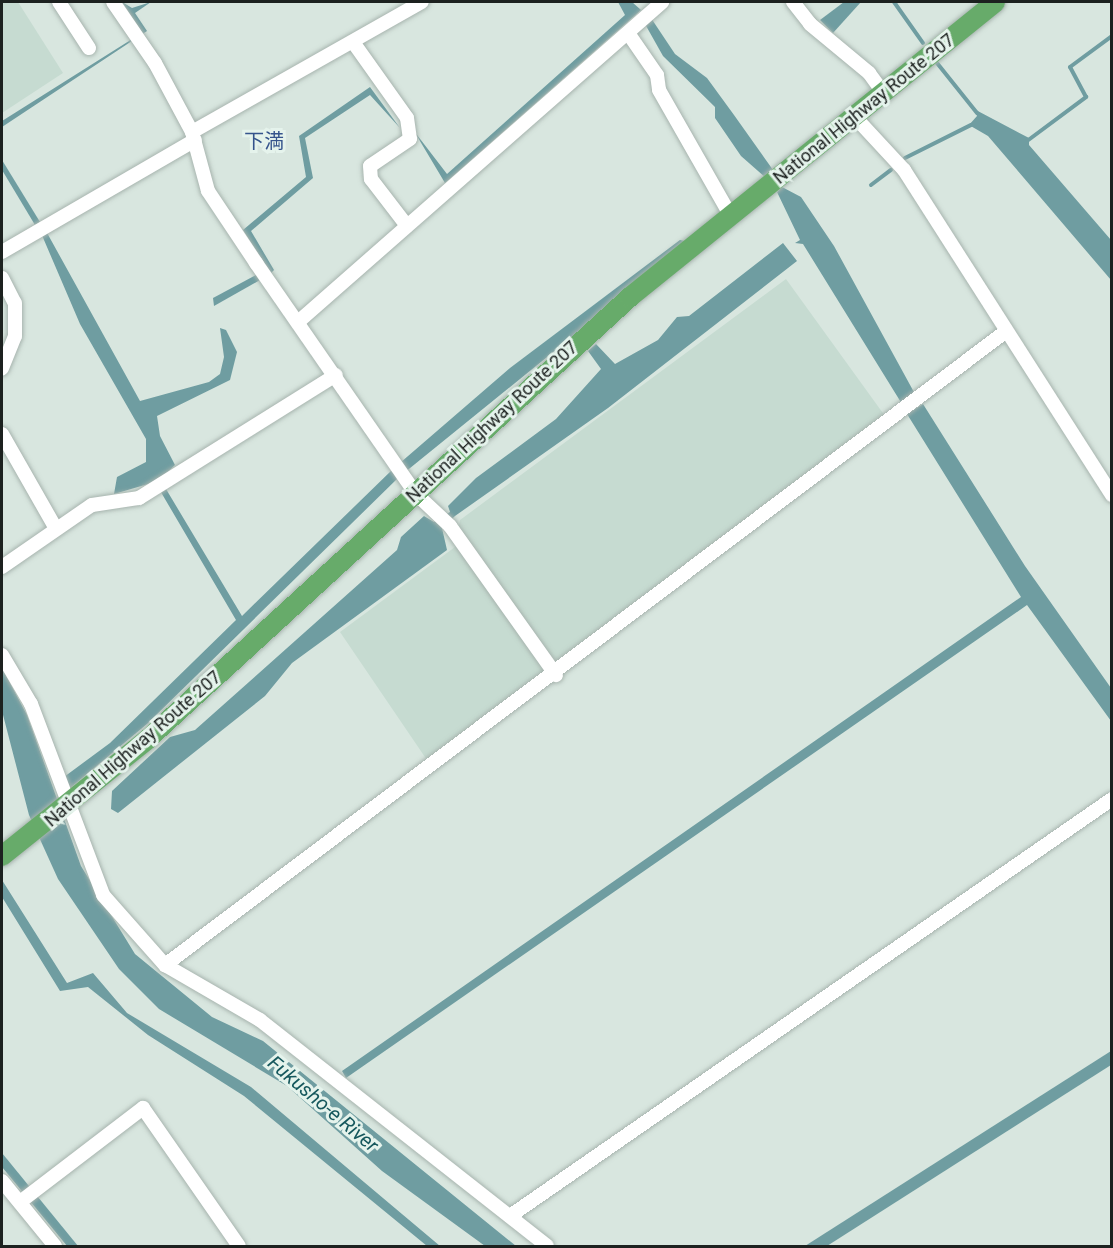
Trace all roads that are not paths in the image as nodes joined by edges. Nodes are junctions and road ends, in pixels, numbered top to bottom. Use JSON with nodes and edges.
{"nodes":[{"id":1,"x":59,"y":2,"type":"edge"},
{"id":2,"x":113,"y":2,"type":"edge"},
{"id":3,"x":662,"y":2,"type":"edge"},
{"id":4,"x":793,"y":2,"type":"edge"},
{"id":5,"x":995,"y":2,"type":"edge"},
{"id":6,"x":413,"y":4,"type":"edge"},
{"id":7,"x":628,"y":33,"type":"junction"},
{"id":8,"x":353,"y":42,"type":"junction"},
{"id":9,"x":89,"y":48,"type":"dead end"},
{"id":10,"x":883,"y":92,"type":"junction"},
{"id":11,"x":854,"y":116,"type":"junction"},
{"id":12,"x":194,"y":136,"type":"junction"},
{"id":13,"x":732,"y":218,"type":"junction"},
{"id":14,"x":406,"y":226,"type":"junction"},
{"id":15,"x":2,"y":252,"type":"edge"},
{"id":16,"x":2,"y":278,"type":"edge"},
{"id":17,"x":298,"y":322,"type":"junction"},
{"id":18,"x":1005,"y":332,"type":"junction"},
{"id":19,"x":2,"y":368,"type":"edge"},
{"id":20,"x":336,"y":375,"type":"junction"},
{"id":21,"x":2,"y":434,"type":"edge"},
{"id":22,"x":411,"y":486,"type":"junction"},
{"id":23,"x":1112,"y":495,"type":"edge"},
{"id":24,"x":55,"y":527,"type":"junction"},
{"id":25,"x":2,"y":567,"type":"edge"},
{"id":26,"x":2,"y":655,"type":"edge"},
{"id":27,"x":556,"y":675,"type":"junction"},
{"id":28,"x":1112,"y":799,"type":"edge"},
{"id":29,"x":69,"y":807,"type":"junction"},
{"id":30,"x":2,"y":856,"type":"edge"},
{"id":31,"x":165,"y":965,"type":"junction"},
{"id":32,"x":2,"y":1181,"type":"edge"},
{"id":33,"x":20,"y":1202,"type":"junction"},
{"id":34,"x":510,"y":1216,"type":"junction"},
{"id":35,"x":55,"y":1246,"type":"edge"},
{"id":36,"x":239,"y":1246,"type":"edge"},
{"id":37,"x":547,"y":1246,"type":"edge"}],
"edges":[{"from":1,"to":9,"type":"street"},
{"from":2,"to":12,"type":"street"},
{"from":3,"to":7,"type":"street"},
{"from":4,"to":10,"type":"street"},
{"from":5,"to":10,"type":"highway","name":"National Highway Route 207"},
{"from":6,"to":8,"type":"street"},
{"from":7,"to":13,"type":"street"},
{"from":7,"to":14,"type":"street"},
{"from":8,"to":12,"type":"street"},
{"from":8,"to":14,"type":"street"},
{"from":10,"to":11,"type":"highway","name":"National Highway Route 207"},
{"from":11,"to":13,"type":"highway","name":"National Highway Route 207"},
{"from":11,"to":18,"type":"street"},
{"from":12,"to":15,"type":"street"},
{"from":12,"to":17,"type":"street"},
{"from":13,"to":22,"type":"highway","name":"National Highway Route 207"},
{"from":14,"to":17,"type":"street"},
{"from":16,"to":19,"type":"street"},
{"from":17,"to":20,"type":"street"},
{"from":18,"to":23,"type":"street"},
{"from":18,"to":27,"type":"street"},
{"from":20,"to":22,"type":"street"},
{"from":20,"to":24,"type":"street"},
{"from":21,"to":24,"type":"street"},
{"from":22,"to":27,"type":"street"},
{"from":22,"to":29,"type":"highway","name":"National Highway Route 207"},
{"from":24,"to":25,"type":"street"},
{"from":26,"to":29,"type":"street"},
{"from":27,"to":31,"type":"street"},
{"from":28,"to":34,"type":"street"},
{"from":29,"to":30,"type":"highway","name":"National Highway Route 207"},
{"from":29,"to":31,"type":"street"},
{"from":31,"to":34,"type":"street"},
{"from":32,"to":33,"type":"street"},
{"from":33,"to":35,"type":"street"},
{"from":33,"to":36,"type":"street"},
{"from":34,"to":37,"type":"street"}]}
